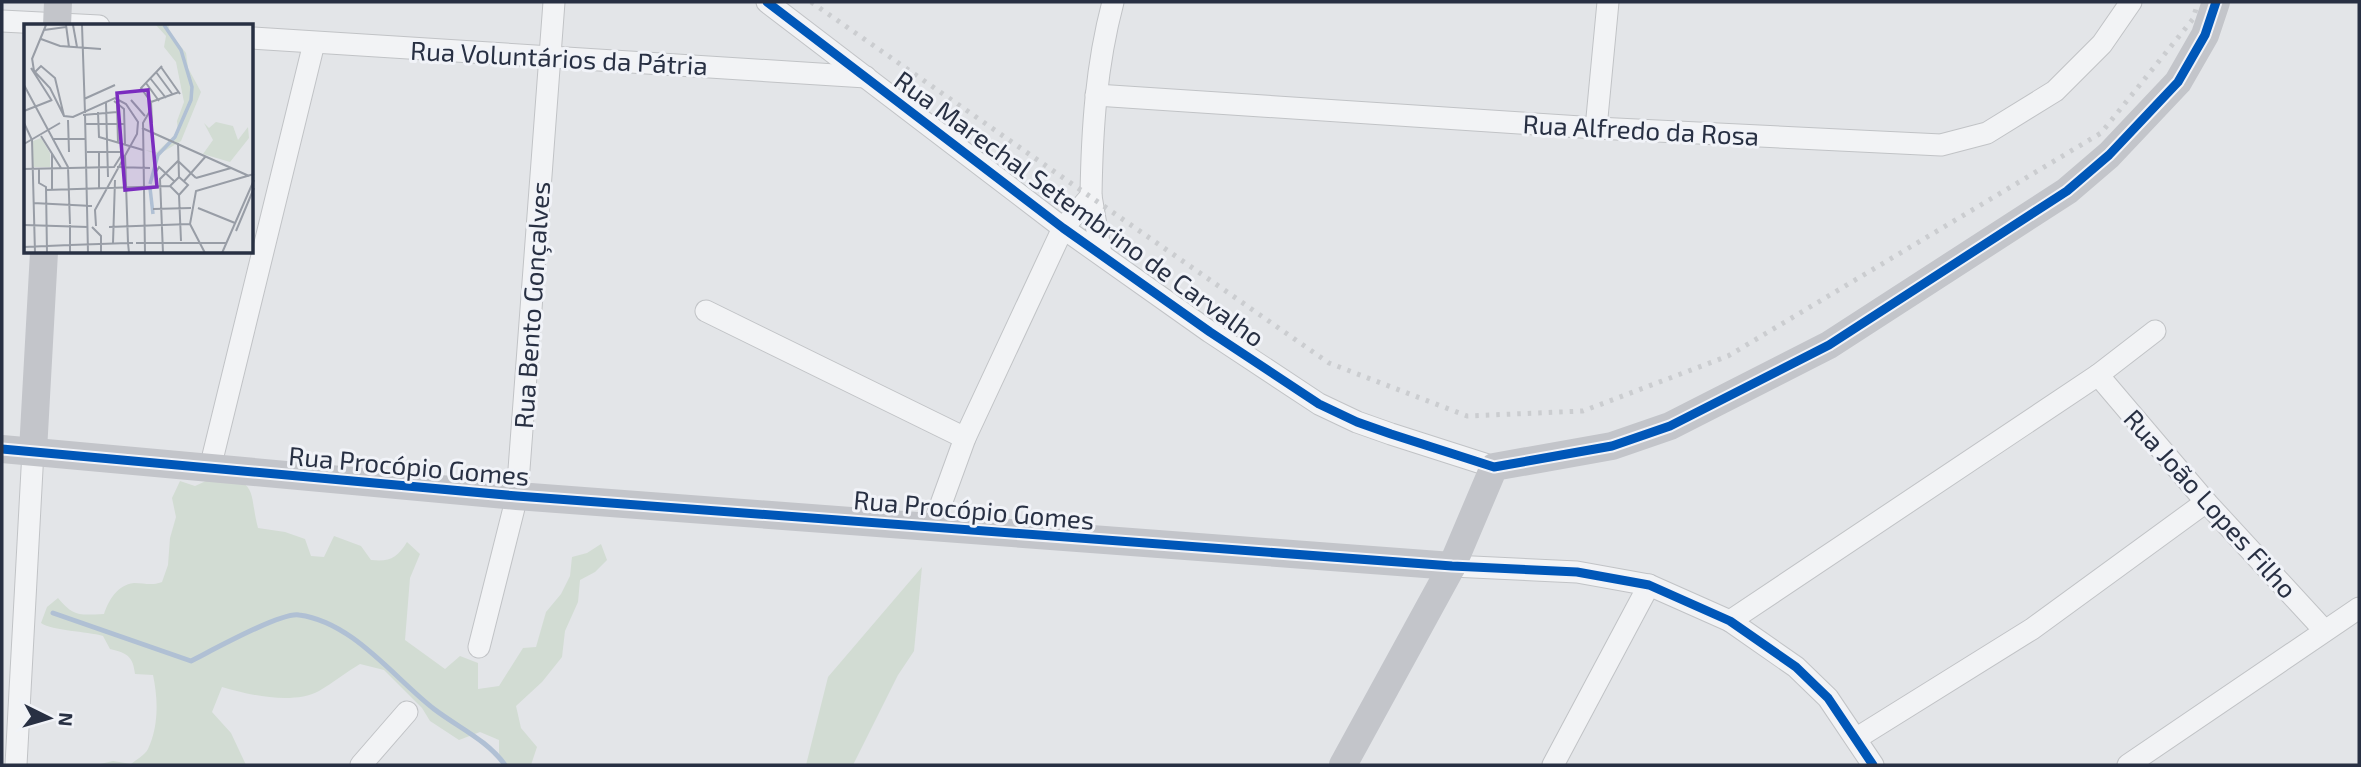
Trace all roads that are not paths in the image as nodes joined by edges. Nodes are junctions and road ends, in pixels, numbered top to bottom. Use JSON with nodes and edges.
{"nodes":[{"id":1,"x":554,"y":2,"type":"edge"},
{"id":2,"x":767,"y":2,"type":"edge"},
{"id":3,"x":1113,"y":2,"type":"edge"},
{"id":4,"x":1608,"y":2,"type":"edge"},
{"id":5,"x":2131,"y":2,"type":"edge"},
{"id":6,"x":2216,"y":2,"type":"edge"},
{"id":7,"x":57,"y":17,"type":"edge"},
{"id":8,"x":2,"y":20,"type":"edge"},
{"id":9,"x":90,"y":24,"type":"edge"},
{"id":10,"x":254,"y":38,"type":"edge"},
{"id":11,"x":314,"y":43,"type":"junction"},
{"id":12,"x":550,"y":56,"type":"junction"},
{"id":13,"x":866,"y":77,"type":"junction"},
{"id":14,"x":1096,"y":95,"type":"junction"},
{"id":15,"x":1596,"y":128,"type":"junction"},
{"id":16,"x":1091,"y":196,"type":"junction"},
{"id":17,"x":1063,"y":228,"type":"junction"},
{"id":18,"x":44,"y":254,"type":"edge"},
{"id":19,"x":1101,"y":254,"type":"junction"},
{"id":20,"x":706,"y":311,"type":"dead end"},
{"id":21,"x":2155,"y":331,"type":"dead end"},
{"id":22,"x":2098,"y":375,"type":"junction"},
{"id":23,"x":965,"y":438,"type":"junction"},
{"id":24,"x":2,"y":449,"type":"edge"},
{"id":25,"x":33,"y":451,"type":"junction"},
{"id":26,"x":1494,"y":467,"type":"junction"},
{"id":27,"x":210,"y":468,"type":"junction"},
{"id":28,"x":517,"y":496,"type":"junction"},
{"id":29,"x":2206,"y":502,"type":"junction"},
{"id":30,"x":933,"y":526,"type":"junction"},
{"id":31,"x":1452,"y":566,"type":"junction"},
{"id":32,"x":1650,"y":585,"type":"junction"},
{"id":33,"x":2359,"y":608,"type":"edge"},
{"id":34,"x":1730,"y":621,"type":"junction"},
{"id":35,"x":2324,"y":630,"type":"junction"},
{"id":36,"x":479,"y":647,"type":"dead end"},
{"id":37,"x":407,"y":712,"type":"dead end"},
{"id":38,"x":1857,"y":738,"type":"junction"},
{"id":39,"x":16,"y":765,"type":"edge"},
{"id":40,"x":361,"y":765,"type":"edge"},
{"id":41,"x":1343,"y":765,"type":"edge"},
{"id":42,"x":1553,"y":765,"type":"edge"},
{"id":43,"x":1873,"y":765,"type":"edge"},
{"id":44,"x":2128,"y":765,"type":"edge"}],
"edges":[{"from":1,"to":12,"type":"street","name":"Rua Bento Gonçalves"},
{"from":2,"to":13,"type":"street","name":"Rua Marechal Setembrino de Carvalho"},
{"from":3,"to":14,"type":"street"},
{"from":4,"to":15,"type":"street"},
{"from":5,"to":15,"type":"street","name":"Rua Alfredo da Rosa"},
{"from":6,"to":26,"type":"street","name":"Rua Marechal Setembrino de Carvalho"},
{"from":7,"to":8,"type":"street"},
{"from":7,"to":9,"type":"street"},
{"from":10,"to":11,"type":"street","name":"Rua Voluntários da Pátria"},
{"from":11,"to":12,"type":"street","name":"Rua Voluntários da Pátria"},
{"from":11,"to":27,"type":"street"},
{"from":12,"to":13,"type":"street","name":"Rua Voluntários da Pátria"},
{"from":12,"to":28,"type":"street","name":"Rua Bento Gonçalves"},
{"from":13,"to":17,"type":"street","name":"Rua Marechal Setembrino de Carvalho"},
{"from":14,"to":15,"type":"street","name":"Rua Alfredo da Rosa"},
{"from":14,"to":16,"type":"street"},
{"from":16,"to":17,"type":"street"},
{"from":16,"to":19,"type":"street"},
{"from":17,"to":19,"type":"street","name":"Rua Marechal Setembrino de Carvalho"},
{"from":17,"to":23,"type":"street"},
{"from":18,"to":25,"type":"street"},
{"from":19,"to":26,"type":"street","name":"Rua Marechal Setembrino de Carvalho"},
{"from":20,"to":23,"type":"street"},
{"from":21,"to":22,"type":"street"},
{"from":22,"to":29,"type":"street","name":"Rua João Lopes Filho"},
{"from":22,"to":34,"type":"street"},
{"from":23,"to":30,"type":"street"},
{"from":24,"to":25,"type":"street","name":"Rua Procópio Gomes"},
{"from":25,"to":27,"type":"street","name":"Rua Procópio Gomes"},
{"from":25,"to":39,"type":"street"},
{"from":26,"to":31,"type":"street"},
{"from":27,"to":28,"type":"street","name":"Rua Procópio Gomes"},
{"from":28,"to":30,"type":"street","name":"Rua Procópio Gomes"},
{"from":28,"to":36,"type":"street","name":"Rua Bento Gonçalves"},
{"from":29,"to":35,"type":"street","name":"Rua João Lopes Filho"},
{"from":29,"to":38,"type":"street"},
{"from":30,"to":31,"type":"street","name":"Rua Procópio Gomes"},
{"from":31,"to":32,"type":"street","name":"Rua Procópio Gomes"},
{"from":31,"to":41,"type":"street"},
{"from":32,"to":34,"type":"street","name":"Rua Procópio Gomes"},
{"from":32,"to":42,"type":"street"},
{"from":33,"to":35,"type":"street"},
{"from":34,"to":38,"type":"street","name":"Rua Procópio Gomes"},
{"from":35,"to":44,"type":"street"},
{"from":37,"to":40,"type":"street"},
{"from":38,"to":43,"type":"street","name":"Rua Procópio Gomes"}]}
